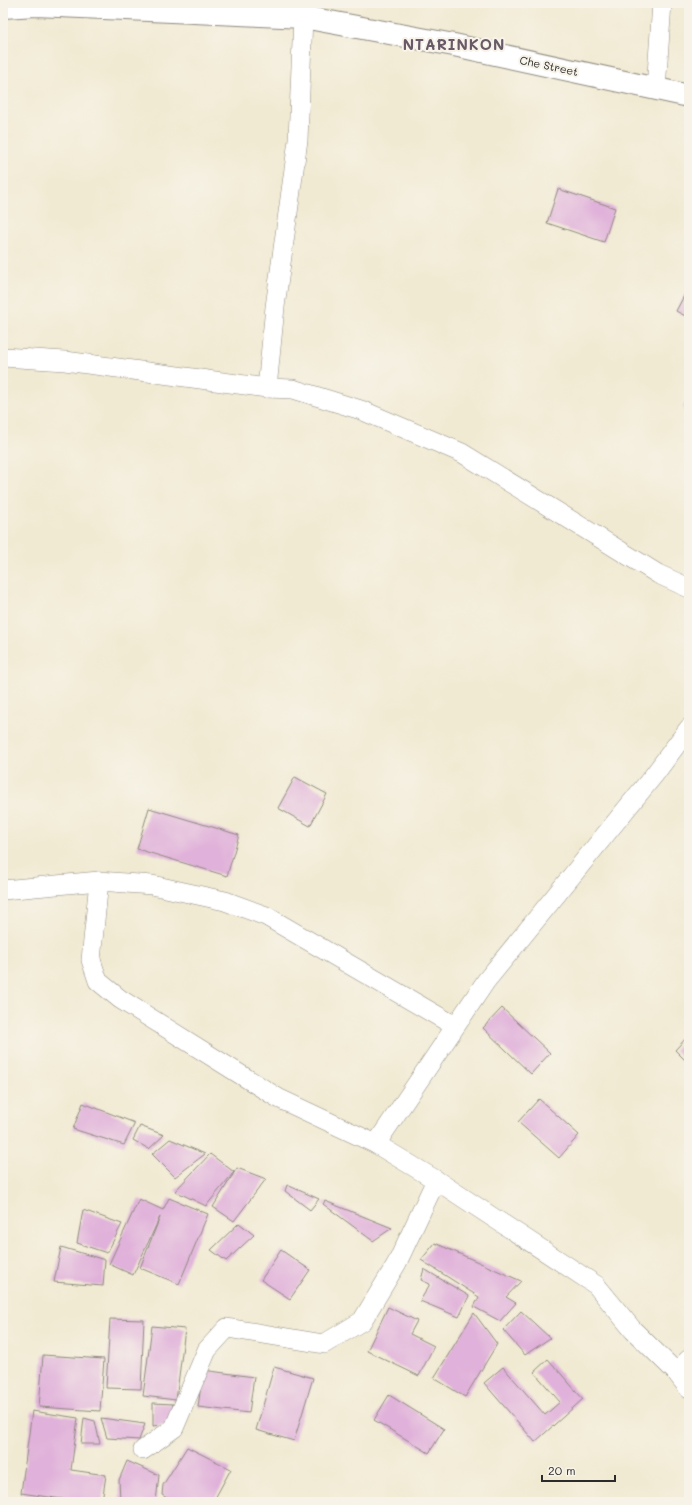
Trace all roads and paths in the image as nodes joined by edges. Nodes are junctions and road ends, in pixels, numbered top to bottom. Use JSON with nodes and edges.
{"nodes":[{"id":1,"x":662,"y":3,"type":"edge"},
{"id":2,"x":3,"y":7,"type":"edge"},
{"id":3,"x":308,"y":13,"type":"edge"},
{"id":4,"x":656,"y":89,"type":"junction"},
{"id":5,"x":689,"y":96,"type":"edge"},
{"id":6,"x":3,"y":357,"type":"edge"},
{"id":7,"x":268,"y":388,"type":"junction"},
{"id":8,"x":689,"y":588,"type":"edge"},
{"id":9,"x":689,"y":728,"type":"edge"},
{"id":10,"x":99,"y":881,"type":"junction"},
{"id":11,"x":3,"y":890,"type":"edge"},
{"id":12,"x":455,"y":1026,"type":"junction"},
{"id":13,"x":376,"y":1144,"type":"junction"},
{"id":14,"x":436,"y":1180,"type":"junction"},
{"id":15,"x":682,"y":1366,"type":"edge"},
{"id":16,"x":689,"y":1389,"type":"edge"},
{"id":17,"x":143,"y":1450,"type":"dead end"}],
"edges":[{"from":1,"to":4,"type":"street"},
{"from":2,"to":3,"type":"highway","name":"Che Street"},
{"from":3,"to":4,"type":"highway","name":"Che Street"},
{"from":3,"to":7,"type":"street"},
{"from":4,"to":5,"type":"highway","name":"Che Street"},
{"from":6,"to":7,"type":"street"},
{"from":7,"to":8,"type":"street"},
{"from":9,"to":12,"type":"street"},
{"from":10,"to":11,"type":"street"},
{"from":10,"to":12,"type":"street"},
{"from":10,"to":13,"type":"street"},
{"from":12,"to":13,"type":"street"},
{"from":13,"to":14,"type":"street"},
{"from":14,"to":15,"type":"street"},
{"from":14,"to":17,"type":"street"},
{"from":15,"to":16,"type":"street"}]}
